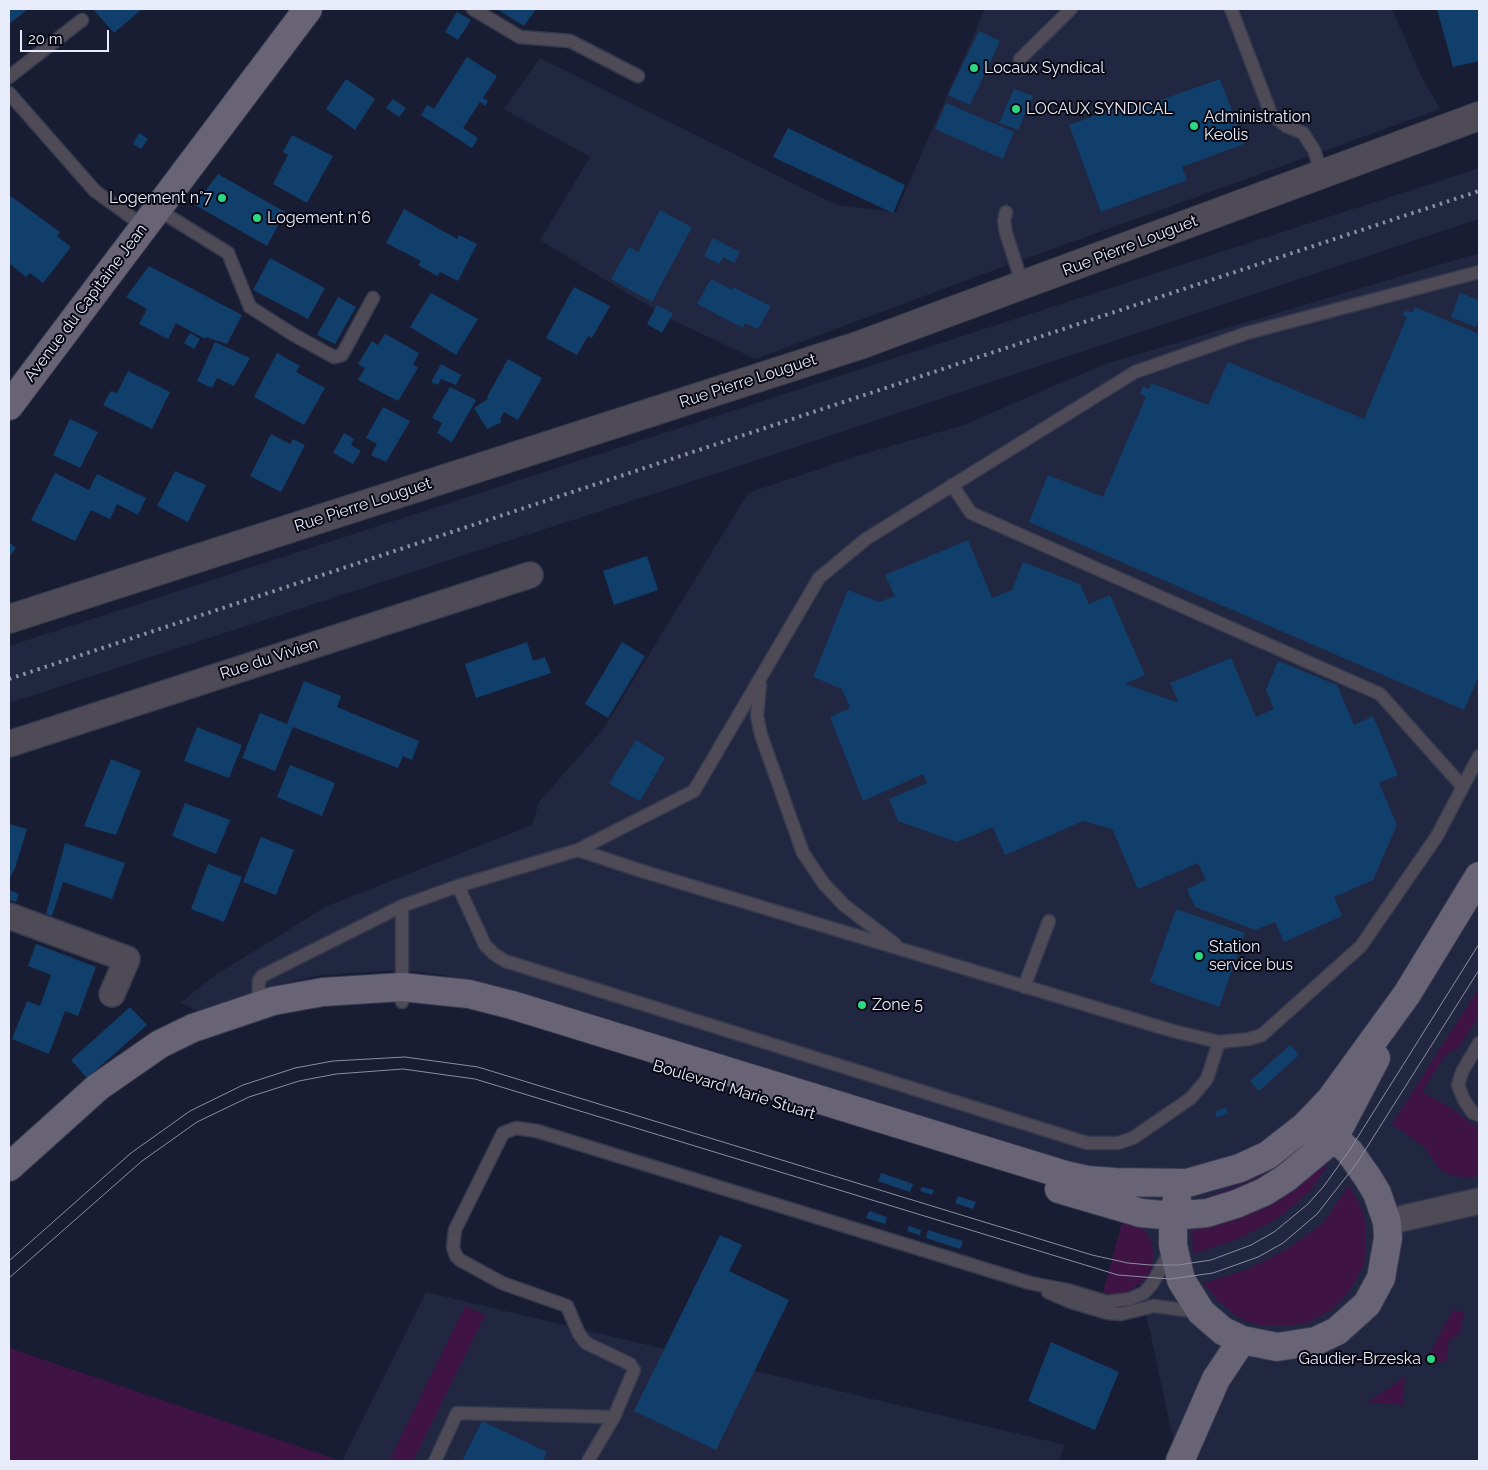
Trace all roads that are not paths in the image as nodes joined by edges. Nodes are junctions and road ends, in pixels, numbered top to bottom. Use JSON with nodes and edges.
{"nodes":[{"id":1,"x":287,"y":9,"type":"edge"},
{"id":2,"x":308,"y":9,"type":"edge"},
{"id":3,"x":472,"y":9,"type":"edge"},
{"id":4,"x":1071,"y":9,"type":"edge"},
{"id":5,"x":1232,"y":9,"type":"edge"},
{"id":6,"x":82,"y":20,"type":"dead end"},
{"id":7,"x":1020,"y":59,"type":"dead end"},
{"id":8,"x":638,"y":76,"type":"dead end"},
{"id":9,"x":9,"y":77,"type":"edge"},
{"id":10,"x":9,"y":93,"type":"edge"},
{"id":11,"x":1479,"y":116,"type":"edge"},
{"id":12,"x":1322,"y":174,"type":"junction"},
{"id":13,"x":157,"y":209,"type":"junction"},
{"id":14,"x":1006,"y":212,"type":"dead end"},
{"id":15,"x":131,"y":217,"type":"junction"},
{"id":16,"x":1479,"y":272,"type":"edge"},
{"id":17,"x":1022,"y":286,"type":"junction"},
{"id":18,"x":374,"y":298,"type":"dead end"},
{"id":19,"x":9,"y":381,"type":"edge"},
{"id":20,"x":9,"y":406,"type":"edge"},
{"id":21,"x":952,"y":486,"type":"junction"},
{"id":22,"x":530,"y":574,"type":"dead end"},
{"id":23,"x":9,"y":619,"type":"edge"},
{"id":24,"x":766,"y":669,"type":"junction"},
{"id":25,"x":9,"y":744,"type":"edge"},
{"id":26,"x":1479,"y":756,"type":"edge"},
{"id":27,"x":1463,"y":787,"type":"junction"},
{"id":28,"x":578,"y":850,"type":"junction"},
{"id":29,"x":1479,"y":876,"type":"edge"},
{"id":30,"x":458,"y":886,"type":"junction"},
{"id":31,"x":402,"y":906,"type":"junction"},
{"id":32,"x":9,"y":916,"type":"edge"},
{"id":33,"x":1049,"y":921,"type":"dead end"},
{"id":34,"x":901,"y":949,"type":"junction"},
{"id":35,"x":1024,"y":987,"type":"junction"},
{"id":36,"x":112,"y":994,"type":"dead end"},
{"id":37,"x":402,"y":994,"type":"junction"},
{"id":38,"x":1402,"y":1002,"type":"junction"},
{"id":39,"x":258,"y":1006,"type":"junction"},
{"id":40,"x":1219,"y":1042,"type":"junction"},
{"id":41,"x":1479,"y":1043,"type":"edge"},
{"id":42,"x":1479,"y":1115,"type":"edge"},
{"id":43,"x":1305,"y":1126,"type":"junction"},
{"id":44,"x":1334,"y":1138,"type":"junction"},
{"id":45,"x":9,"y":1167,"type":"edge"},
{"id":46,"x":1187,"y":1183,"type":"junction"},
{"id":47,"x":9,"y":1188,"type":"edge"},
{"id":48,"x":1479,"y":1202,"type":"edge"},
{"id":49,"x":1173,"y":1216,"type":"junction"},
{"id":50,"x":1387,"y":1222,"type":"junction"},
{"id":51,"x":1173,"y":1245,"type":"junction"},
{"id":52,"x":1030,"y":1283,"type":"junction"},
{"id":53,"x":1201,"y":1312,"type":"junction"},
{"id":54,"x":1242,"y":1340,"type":"junction"},
{"id":55,"x":614,"y":1417,"type":"junction"},
{"id":56,"x":434,"y":1461,"type":"edge"},
{"id":57,"x":588,"y":1461,"type":"edge"},
{"id":58,"x":1180,"y":1461,"type":"edge"}],
"edges":[{"from":1,"to":15,"type":"main road","name":"Avenue du Capitaine Jean"},
{"from":2,"to":13,"type":"main road","name":"Avenue du Capitaine Jean"},
{"from":3,"to":8,"type":"lane"},
{"from":4,"to":7,"type":"lane"},
{"from":5,"to":12,"type":"lane"},
{"from":6,"to":9,"type":"lane"},
{"from":10,"to":15,"type":"lane"},
{"from":11,"to":12,"type":"street","name":"Rue Pierre Louguet"},
{"from":12,"to":17,"type":"street","name":"Rue Pierre Louguet"},
{"from":13,"to":18,"type":"lane"},
{"from":13,"to":20,"type":"main road","name":"Avenue du Capitaine Jean"},
{"from":14,"to":17,"type":"lane"},
{"from":15,"to":19,"type":"main road","name":"Avenue du Capitaine Jean"},
{"from":16,"to":21,"type":"lane"},
{"from":17,"to":23,"type":"street","name":"Rue Pierre Louguet"},
{"from":21,"to":24,"type":"lane"},
{"from":21,"to":27,"type":"lane"},
{"from":22,"to":25,"type":"street","name":"Rue du Vivien"},
{"from":24,"to":28,"type":"lane"},
{"from":24,"to":34,"type":"lane"},
{"from":26,"to":27,"type":"lane"},
{"from":27,"to":40,"type":"lane"},
{"from":28,"to":30,"type":"lane"},
{"from":28,"to":34,"type":"lane"},
{"from":29,"to":38,"type":"main road","name":"Boulevard Marie Stuart"},
{"from":30,"to":31,"type":"lane"},
{"from":30,"to":40,"type":"lane"},
{"from":31,"to":37,"type":"lane"},
{"from":31,"to":39,"type":"lane"},
{"from":32,"to":36,"type":"street"},
{"from":33,"to":35,"type":"lane"},
{"from":34,"to":35,"type":"lane"},
{"from":35,"to":40,"type":"lane"},
{"from":37,"to":39,"type":"main road"},
{"from":37,"to":46,"type":"main road","name":"Boulevard Marie Stuart"},
{"from":37,"to":47,"type":"main road","name":"Boulevard Marie Stuart"},
{"from":37,"to":49,"type":"main road","name":"Boulevard Marie Stuart"},
{"from":38,"to":43,"type":"main road","name":"Boulevard Marie Stuart"},
{"from":38,"to":44,"type":"main road","name":"Boulevard Marie Stuart"},
{"from":39,"to":45,"type":"main road"},
{"from":41,"to":42,"type":"lane"},
{"from":43,"to":44,"type":"main road"},
{"from":43,"to":46,"type":"main road","name":"Boulevard Marie Stuart"},
{"from":44,"to":49,"type":"main road","name":"Boulevard Marie Stuart"},
{"from":44,"to":50,"type":"main road"},
{"from":46,"to":49,"type":"main road"},
{"from":48,"to":50,"type":"street"},
{"from":49,"to":51,"type":"main road"},
{"from":50,"to":54,"type":"main road"},
{"from":51,"to":52,"type":"lane"},
{"from":51,"to":53,"type":"main road"},
{"from":52,"to":53,"type":"lane"},
{"from":52,"to":55,"type":"lane"},
{"from":53,"to":54,"type":"main road"},
{"from":54,"to":58,"type":"main road"},
{"from":55,"to":56,"type":"lane"},
{"from":55,"to":57,"type":"lane"}]}
